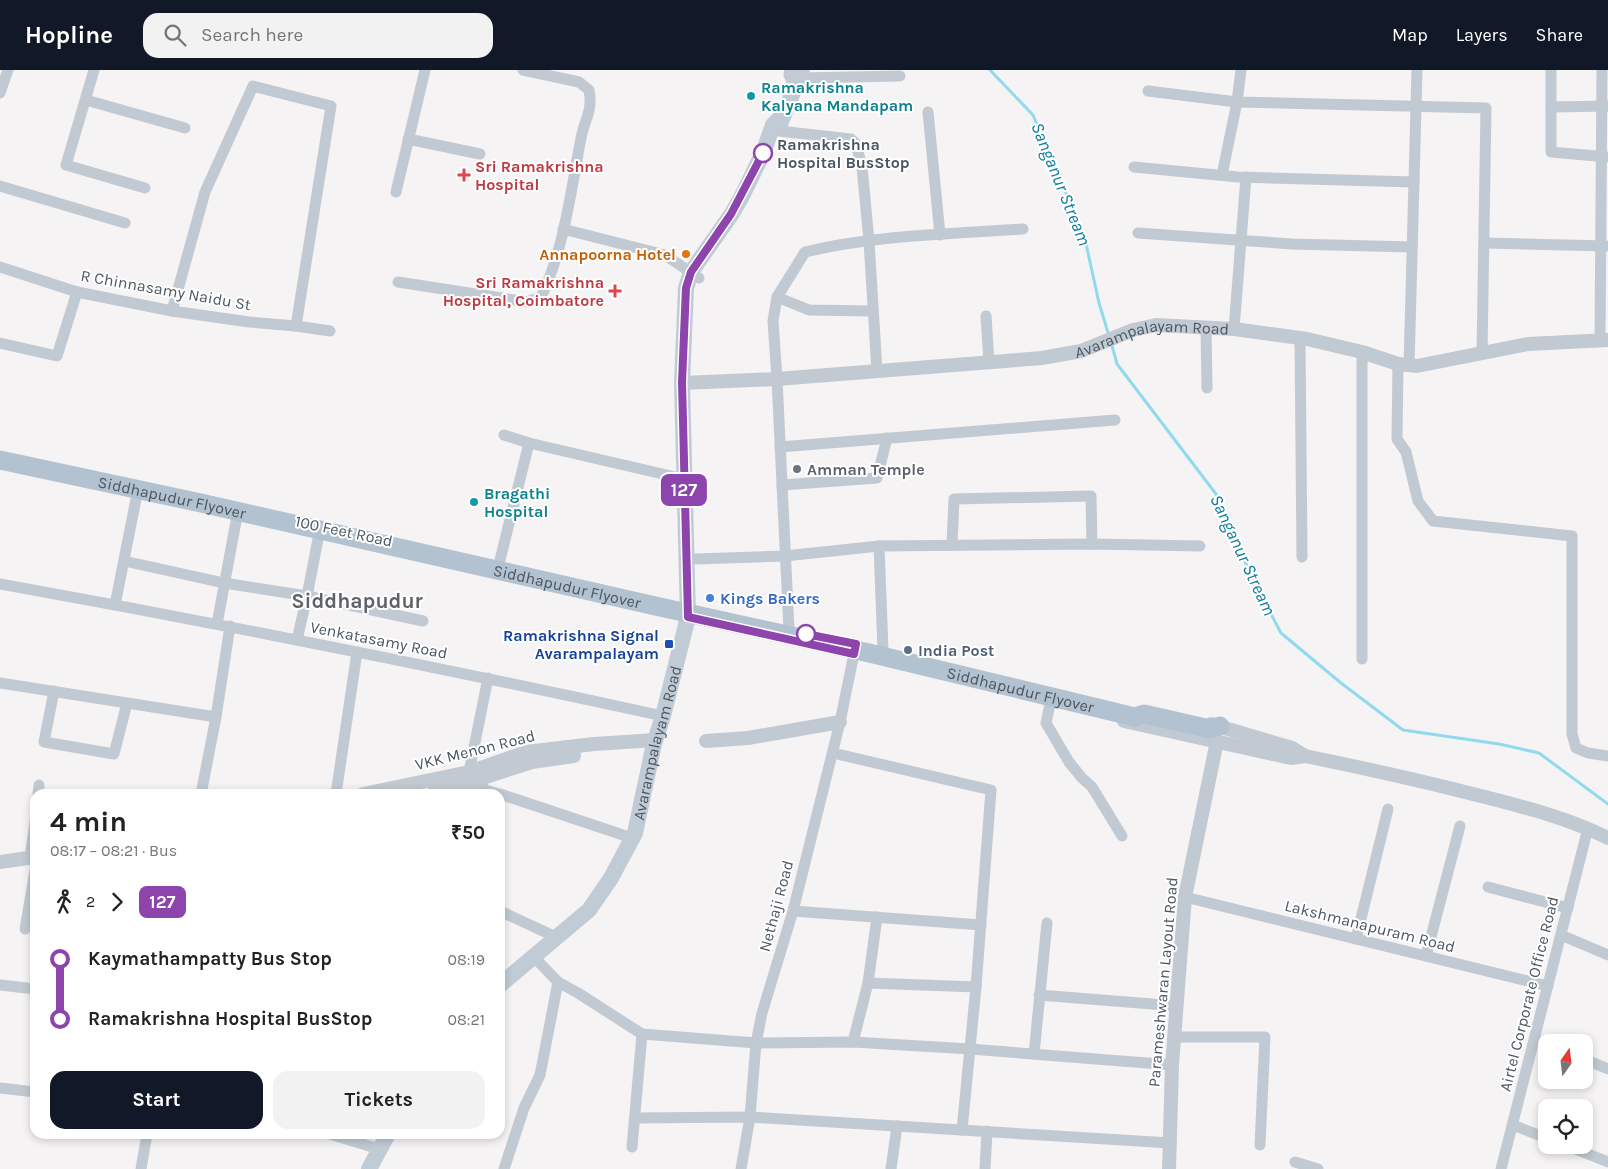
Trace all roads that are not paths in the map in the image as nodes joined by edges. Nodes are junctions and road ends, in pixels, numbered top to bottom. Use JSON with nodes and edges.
{"nodes":[{"id":1,"x":8,"y":70,"type":"edge"},
{"id":2,"x":94,"y":70,"type":"edge"},
{"id":3,"x":425,"y":70,"type":"edge"},
{"id":4,"x":523,"y":70,"type":"edge"},
{"id":5,"x":1241,"y":70,"type":"edge"},
{"id":6,"x":1417,"y":70,"type":"edge"},
{"id":7,"x":1551,"y":70,"type":"edge"},
{"id":8,"x":1602,"y":70,"type":"edge"},
{"id":9,"x":798,"y":75,"type":"edge"},
{"id":10,"x":900,"y":76,"type":"dead end"},
{"id":11,"x":1148,"y":91,"type":"dead end"},
{"id":12,"x":0,"y":93,"type":"edge"},
{"id":13,"x":86,"y":100,"type":"junction"},
{"id":14,"x":1237,"y":102,"type":"junction"},
{"id":15,"x":1605,"y":106,"type":"edge"},
{"id":16,"x":1416,"y":107,"type":"junction"},
{"id":17,"x":1551,"y":107,"type":"junction"},
{"id":18,"x":928,"y":112,"type":"dead end"},
{"id":19,"x":781,"y":123,"type":"junction"},
{"id":20,"x":185,"y":128,"type":"dead end"},
{"id":21,"x":408,"y":139,"type":"junction"},
{"id":22,"x":480,"y":154,"type":"dead end"},
{"id":23,"x":1604,"y":157,"type":"edge"},
{"id":24,"x":1134,"y":167,"type":"dead end"},
{"id":25,"x":1222,"y":175,"type":"junction"},
{"id":26,"x":1246,"y":177,"type":"junction"},
{"id":27,"x":1414,"y":182,"type":"junction"},
{"id":28,"x":0,"y":186,"type":"edge"},
{"id":29,"x":145,"y":188,"type":"dead end"},
{"id":30,"x":396,"y":192,"type":"dead end"},
{"id":31,"x":1604,"y":202,"type":"edge"},
{"id":32,"x":125,"y":223,"type":"dead end"},
{"id":33,"x":563,"y":229,"type":"junction"},
{"id":34,"x":1023,"y":230,"type":"dead end"},
{"id":35,"x":1138,"y":233,"type":"dead end"},
{"id":36,"x":940,"y":235,"type":"junction"},
{"id":37,"x":869,"y":241,"type":"junction"},
{"id":38,"x":1241,"y":242,"type":"junction"},
{"id":39,"x":1484,"y":242,"type":"junction"},
{"id":40,"x":1604,"y":246,"type":"edge"},
{"id":41,"x":1412,"y":247,"type":"junction"},
{"id":42,"x":0,"y":267,"type":"edge"},
{"id":43,"x":695,"y":275,"type":"junction"},
{"id":44,"x":398,"y":282,"type":"dead end"},
{"id":45,"x":77,"y":292,"type":"junction"},
{"id":46,"x":1604,"y":294,"type":"edge"},
{"id":47,"x":777,"y":297,"type":"junction"},
{"id":48,"x":172,"y":311,"type":"junction"},
{"id":49,"x":872,"y":311,"type":"junction"},
{"id":50,"x":986,"y":316,"type":"dead end"},
{"id":51,"x":296,"y":326,"type":"junction"},
{"id":52,"x":1206,"y":328,"type":"junction"},
{"id":53,"x":1234,"y":329,"type":"junction"},
{"id":54,"x":330,"y":332,"type":"dead end"},
{"id":55,"x":1300,"y":338,"type":"junction"},
{"id":56,"x":1604,"y":340,"type":"edge"},
{"id":57,"x":0,"y":343,"type":"edge"},
{"id":58,"x":1362,"y":352,"type":"junction"},
{"id":59,"x":1482,"y":353,"type":"junction"},
{"id":60,"x":989,"y":362,"type":"junction"},
{"id":61,"x":1404,"y":365,"type":"junction"},
{"id":62,"x":877,"y":371,"type":"junction"},
{"id":63,"x":777,"y":379,"type":"junction"},
{"id":64,"x":686,"y":383,"type":"junction"},
{"id":65,"x":1207,"y":388,"type":"dead end"},
{"id":66,"x":1115,"y":420,"type":"dead end"},
{"id":67,"x":504,"y":435,"type":"dead end"},
{"id":68,"x":887,"y":438,"type":"junction"},
{"id":69,"x":530,"y":443,"type":"junction"},
{"id":70,"x":780,"y":447,"type":"junction"},
{"id":71,"x":0,"y":456,"type":"edge"},
{"id":72,"x":0,"y":460,"type":"edge"},
{"id":73,"x":0,"y":464,"type":"edge"},
{"id":74,"x":684,"y":479,"type":"junction"},
{"id":75,"x":782,"y":485,"type":"junction"},
{"id":76,"x":137,"y":494,"type":"junction"},
{"id":77,"x":238,"y":516,"type":"junction"},
{"id":78,"x":319,"y":534,"type":"junction"},
{"id":79,"x":1092,"y":544,"type":"junction"},
{"id":80,"x":952,"y":545,"type":"junction"},
{"id":81,"x":879,"y":546,"type":"junction"},
{"id":82,"x":1200,"y":546,"type":"dead end"},
{"id":83,"x":785,"y":556,"type":"junction"},
{"id":84,"x":1302,"y":558,"type":"dead end"},
{"id":85,"x":696,"y":559,"type":"junction"},
{"id":86,"x":124,"y":561,"type":"junction"},
{"id":87,"x":499,"y":564,"type":"junction"},
{"id":88,"x":224,"y":583,"type":"junction"},
{"id":89,"x":0,"y":584,"type":"edge"},
{"id":90,"x":307,"y":596,"type":"junction"},
{"id":91,"x":115,"y":605,"type":"junction"},
{"id":92,"x":691,"y":611,"type":"junction"},
{"id":93,"x":423,"y":622,"type":"dead end"},
{"id":94,"x":217,"y":624,"type":"junction"},
{"id":95,"x":230,"y":626,"type":"junction"},
{"id":96,"x":789,"y":630,"type":"junction"},
{"id":97,"x":296,"y":640,"type":"junction"},
{"id":98,"x":855,"y":649,"type":"junction"},
{"id":99,"x":883,"y":650,"type":"junction"},
{"id":100,"x":357,"y":652,"type":"junction"},
{"id":101,"x":1362,"y":659,"type":"dead end"},
{"id":102,"x":488,"y":678,"type":"junction"},
{"id":103,"x":0,"y":683,"type":"edge"},
{"id":104,"x":54,"y":691,"type":"junction"},
{"id":105,"x":127,"y":703,"type":"junction"},
{"id":106,"x":1050,"y":704,"type":"junction"},
{"id":107,"x":663,"y":716,"type":"junction"},
{"id":108,"x":216,"y":717,"type":"junction"},
{"id":109,"x":840,"y":722,"type":"junction"},
{"id":110,"x":1170,"y":724,"type":"junction"},
{"id":111,"x":1218,"y":734,"type":"junction"},
{"id":112,"x":1193,"y":737,"type":"junction"},
{"id":113,"x":706,"y":741,"type":"dead end"},
{"id":114,"x":655,"y":742,"type":"junction"},
{"id":115,"x":833,"y":753,"type":"junction"},
{"id":116,"x":1608,"y":756,"type":"edge"},
{"id":117,"x":471,"y":783,"type":"edge"},
{"id":118,"x":202,"y":789,"type":"edge"},
{"id":119,"x":337,"y":789,"type":"edge"},
{"id":120,"x":412,"y":789,"type":"edge"},
{"id":121,"x":439,"y":789,"type":"edge"},
{"id":122,"x":484,"y":789,"type":"edge"},
{"id":123,"x":505,"y":796,"type":"edge"},
{"id":124,"x":1388,"y":809,"type":"dead end"},
{"id":125,"x":1460,"y":826,"type":"dead end"},
{"id":126,"x":1588,"y":828,"type":"junction"},
{"id":127,"x":1122,"y":836,"type":"dead end"},
{"id":128,"x":632,"y":838,"type":"junction"},
{"id":129,"x":1608,"y":838,"type":"edge"},
{"id":130,"x":30,"y":852,"type":"edge"},
{"id":131,"x":30,"y":853,"type":"edge"},
{"id":132,"x":0,"y":855,"type":"edge"},
{"id":133,"x":0,"y":862,"type":"edge"},
{"id":134,"x":1488,"y":887,"type":"dead end"},
{"id":135,"x":1184,"y":897,"type":"junction"},
{"id":136,"x":30,"y":900,"type":"edge"},
{"id":137,"x":1568,"y":908,"type":"junction"},
{"id":138,"x":793,"y":911,"type":"junction"},
{"id":139,"x":505,"y":913,"type":"edge"},
{"id":140,"x":877,"y":917,"type":"junction"},
{"id":141,"x":1047,"y":923,"type":"dead end"},
{"id":142,"x":981,"y":925,"type":"junction"},
{"id":143,"x":25,"y":929,"type":"dead end"},
{"id":144,"x":1561,"y":935,"type":"junction"},
{"id":145,"x":558,"y":938,"type":"junction"},
{"id":146,"x":1356,"y":939,"type":"junction"},
{"id":147,"x":1608,"y":955,"type":"edge"},
{"id":148,"x":1426,"y":956,"type":"junction"},
{"id":149,"x":534,"y":958,"type":"junction"},
{"id":150,"x":505,"y":981,"type":"edge"},
{"id":151,"x":558,"y":982,"type":"junction"},
{"id":152,"x":868,"y":983,"type":"junction"},
{"id":153,"x":0,"y":985,"type":"edge"},
{"id":154,"x":976,"y":986,"type":"junction"},
{"id":155,"x":1548,"y":986,"type":"junction"},
{"id":156,"x":30,"y":988,"type":"edge"},
{"id":157,"x":1039,"y":995,"type":"junction"},
{"id":158,"x":1177,"y":1006,"type":"junction"},
{"id":159,"x":642,"y":1034,"type":"junction"},
{"id":160,"x":1542,"y":1034,"type":"edge"},
{"id":161,"x":1174,"y":1037,"type":"junction"},
{"id":162,"x":853,"y":1042,"type":"junction"},
{"id":163,"x":756,"y":1044,"type":"junction"},
{"id":164,"x":970,"y":1049,"type":"junction"},
{"id":165,"x":1538,"y":1050,"type":"edge"},
{"id":166,"x":1034,"y":1054,"type":"junction"},
{"id":167,"x":1593,"y":1062,"type":"edge"},
{"id":168,"x":1172,"y":1065,"type":"junction"},
{"id":169,"x":1608,"y":1068,"type":"edge"},
{"id":170,"x":0,"y":1088,"type":"edge"},
{"id":171,"x":30,"y":1091,"type":"edge"},
{"id":172,"x":750,"y":1117,"type":"junction"},
{"id":173,"x":636,"y":1118,"type":"junction"},
{"id":174,"x":1513,"y":1125,"type":"junction"},
{"id":175,"x":897,"y":1126,"type":"junction"},
{"id":176,"x":962,"y":1130,"type":"junction"},
{"id":177,"x":987,"y":1131,"type":"junction"},
{"id":178,"x":1538,"y":1135,"type":"edge"},
{"id":179,"x":146,"y":1139,"type":"edge"},
{"id":180,"x":346,"y":1139,"type":"edge"},
{"id":181,"x":385,"y":1139,"type":"edge"},
{"id":182,"x":1171,"y":1143,"type":"junction"},
{"id":183,"x":1260,"y":1145,"type":"dead end"},
{"id":184,"x":632,"y":1147,"type":"dead end"},
{"id":185,"x":379,"y":1149,"type":"junction"},
{"id":186,"x":1587,"y":1154,"type":"edge"},
{"id":187,"x":1295,"y":1162,"type":"dead end"},
{"id":188,"x":1608,"y":1162,"type":"edge"},
{"id":189,"x":140,"y":1169,"type":"edge"},
{"id":190,"x":368,"y":1169,"type":"edge"},
{"id":191,"x":504,"y":1169,"type":"edge"},
{"id":192,"x":741,"y":1169,"type":"edge"},
{"id":193,"x":891,"y":1169,"type":"edge"},
{"id":194,"x":985,"y":1169,"type":"edge"},
{"id":195,"x":1169,"y":1169,"type":"edge"},
{"id":196,"x":1318,"y":1169,"type":"edge"},
{"id":197,"x":1501,"y":1169,"type":"edge"}],
"edges":[{"from":1,"to":12,"type":"street"},
{"from":2,"to":13,"type":"street"},
{"from":3,"to":21,"type":"street"},
{"from":4,"to":33,"type":"street"},
{"from":5,"to":14,"type":"street"},
{"from":6,"to":16,"type":"street"},
{"from":7,"to":17,"type":"street"},
{"from":8,"to":15,"type":"street"},
{"from":9,"to":10,"type":"street"},
{"from":9,"to":19,"type":"main road"},
{"from":11,"to":14,"type":"street"},
{"from":13,"to":20,"type":"street"},
{"from":13,"to":29,"type":"street"},
{"from":14,"to":16,"type":"street"},
{"from":14,"to":25,"type":"street"},
{"from":15,"to":17,"type":"street"},
{"from":15,"to":23,"type":"street"},
{"from":16,"to":27,"type":"street"},
{"from":16,"to":39,"type":"street"},
{"from":17,"to":23,"type":"street"},
{"from":18,"to":36,"type":"street"},
{"from":19,"to":37,"type":"street"},
{"from":19,"to":43,"type":"main road"},
{"from":21,"to":22,"type":"street"},
{"from":21,"to":30,"type":"street"},
{"from":23,"to":31,"type":"street"},
{"from":24,"to":25,"type":"street"},
{"from":25,"to":26,"type":"street"},
{"from":26,"to":27,"type":"street"},
{"from":26,"to":38,"type":"street"},
{"from":27,"to":41,"type":"street"},
{"from":28,"to":32,"type":"street"},
{"from":31,"to":40,"type":"street"},
{"from":33,"to":43,"type":"street"},
{"from":33,"to":44,"type":"street"},
{"from":34,"to":36,"type":"street"},
{"from":35,"to":38,"type":"street"},
{"from":36,"to":37,"type":"street"},
{"from":37,"to":47,"type":"street"},
{"from":37,"to":49,"type":"street"},
{"from":38,"to":41,"type":"street"},
{"from":38,"to":53,"type":"street"},
{"from":39,"to":40,"type":"street"},
{"from":39,"to":59,"type":"street"},
{"from":40,"to":46,"type":"street"},
{"from":41,"to":61,"type":"street"},
{"from":42,"to":45,"type":"street","name":"R Chinnasamy Naidu St"},
{"from":43,"to":64,"type":"main road"},
{"from":45,"to":48,"type":"street","name":"R Chinnasamy Naidu St"},
{"from":45,"to":57,"type":"street"},
{"from":46,"to":56,"type":"street"},
{"from":47,"to":49,"type":"street"},
{"from":47,"to":63,"type":"street"},
{"from":48,"to":51,"type":"street","name":"R Chinnasamy Naidu St"},
{"from":48,"to":51,"type":"street"},
{"from":49,"to":62,"type":"street"},
{"from":50,"to":60,"type":"street"},
{"from":51,"to":54,"type":"street","name":"R Chinnasamy Naidu St"},
{"from":52,"to":53,"type":"street","name":"Avarampalayam Road"},
{"from":52,"to":60,"type":"street","name":"Avarampalayam Road"},
{"from":52,"to":65,"type":"street"},
{"from":53,"to":55,"type":"street","name":"Avarampalayam Road"},
{"from":55,"to":58,"type":"street","name":"Avarampalayam Road"},
{"from":55,"to":84,"type":"street"},
{"from":56,"to":59,"type":"street","name":"Avarampalayam Road"},
{"from":58,"to":61,"type":"street","name":"Avarampalayam Road"},
{"from":58,"to":101,"type":"street"},
{"from":59,"to":61,"type":"street","name":"Avarampalayam Road"},
{"from":60,"to":62,"type":"street","name":"Avarampalayam Road"},
{"from":61,"to":116,"type":"street"},
{"from":62,"to":63,"type":"street","name":"Avarampalayam Road"},
{"from":63,"to":64,"type":"street","name":"Avarampalayam Road"},
{"from":63,"to":70,"type":"street"},
{"from":64,"to":74,"type":"main road","name":"Avarampalayam Road"},
{"from":64,"to":85,"type":"main road"},
{"from":66,"to":68,"type":"street"},
{"from":67,"to":69,"type":"street"},
{"from":68,"to":70,"type":"street"},
{"from":68,"to":75,"type":"street"},
{"from":69,"to":74,"type":"street"},
{"from":69,"to":87,"type":"street"},
{"from":70,"to":75,"type":"street"},
{"from":71,"to":87,"type":"main road","name":"100 Feet Road"},
{"from":72,"to":110,"type":"main road","name":"Siddhapudur Flyover","bridge":true},
{"from":73,"to":76,"type":"main road","name":"100 Feet Road"},
{"from":74,"to":92,"type":"main road","name":"Avarampalayam Road"},
{"from":75,"to":83,"type":"street"},
{"from":76,"to":77,"type":"main road","name":"100 Feet Road"},
{"from":76,"to":86,"type":"street"},
{"from":77,"to":78,"type":"main road","name":"100 Feet Road"},
{"from":77,"to":88,"type":"street"},
{"from":78,"to":90,"type":"street"},
{"from":78,"to":92,"type":"main road","name":"100 Feet Road"},
{"from":79,"to":80,"type":"street"},
{"from":79,"to":80,"type":"street"},
{"from":79,"to":82,"type":"street"},
{"from":80,"to":81,"type":"street"},
{"from":81,"to":83,"type":"street"},
{"from":81,"to":99,"type":"street"},
{"from":83,"to":85,"type":"street"},
{"from":83,"to":96,"type":"street"},
{"from":85,"to":92,"type":"main road"},
{"from":86,"to":88,"type":"street"},
{"from":86,"to":91,"type":"street"},
{"from":87,"to":92,"type":"main road","name":"100 Feet Road"},
{"from":88,"to":90,"type":"street"},
{"from":88,"to":94,"type":"street"},
{"from":89,"to":91,"type":"street","name":"Venkatasamy Road"},
{"from":90,"to":93,"type":"street"},
{"from":90,"to":97,"type":"street"},
{"from":91,"to":94,"type":"street","name":"Venkatasamy Road"},
{"from":92,"to":96,"type":"street"},
{"from":92,"to":98,"type":"street"},
{"from":92,"to":107,"type":"main road","name":"Avarampalayam Road"},
{"from":94,"to":95,"type":"street","name":"Venkatasamy Road"},
{"from":95,"to":97,"type":"street","name":"Venkatasamy Road"},
{"from":95,"to":108,"type":"street"},
{"from":96,"to":98,"type":"street"},
{"from":97,"to":100,"type":"street","name":"Venkatasamy Road"},
{"from":98,"to":99,"type":"street"},
{"from":98,"to":106,"type":"street"},
{"from":98,"to":109,"type":"street","name":"Nethaji Road"},
{"from":99,"to":111,"type":"street"},
{"from":100,"to":102,"type":"street","name":"Venkatasamy Road"},
{"from":100,"to":119,"type":"street"},
{"from":102,"to":107,"type":"street","name":"Venkatasamy Road"},
{"from":102,"to":117,"type":"street"},
{"from":103,"to":104,"type":"street"},
{"from":104,"to":105,"type":"street"},
{"from":104,"to":105,"type":"street"},
{"from":105,"to":108,"type":"street"},
{"from":106,"to":112,"type":"street"},
{"from":106,"to":127,"type":"street"},
{"from":107,"to":114,"type":"main road","name":"Avarampalayam Road"},
{"from":108,"to":118,"type":"street"},
{"from":109,"to":113,"type":"street"},
{"from":109,"to":115,"type":"street","name":"Nethaji Road"},
{"from":110,"to":111,"type":"main road","name":"Siddhapudur Flyover"},
{"from":110,"to":112,"type":"main road","name":"Siddhapudur Flyover"},
{"from":111,"to":112,"type":"street"},
{"from":111,"to":126,"type":"street"},
{"from":111,"to":135,"type":"street","name":"Parameshwaran Layout Road"},
{"from":114,"to":117,"type":"street","name":"VKK Menon Road"},
{"from":114,"to":128,"type":"main road","name":"Avarampalayam Road"},
{"from":115,"to":138,"type":"street","name":"Nethaji Road"},
{"from":115,"to":142,"type":"street"},
{"from":117,"to":120,"type":"street","name":"VKK Menon Road"},
{"from":117,"to":121,"type":"street","name":"VKK Menon Road"},
{"from":117,"to":122,"type":"street"},
{"from":123,"to":128,"type":"street"},
{"from":124,"to":146,"type":"street"},
{"from":125,"to":148,"type":"street"},
{"from":126,"to":129,"type":"street"},
{"from":126,"to":137,"type":"street","name":"Airtel Corporate Office Road"},
{"from":128,"to":145,"type":"main road","name":"Avarampalayam Road"},
{"from":130,"to":132,"type":"street"},
{"from":131,"to":133,"type":"street"},
{"from":134,"to":137,"type":"street"},
{"from":135,"to":146,"type":"street","name":"Lakshmanapuram Road"},
{"from":135,"to":158,"type":"street","name":"Parameshwaran Layout Road"},
{"from":136,"to":143,"type":"street"},
{"from":137,"to":144,"type":"street","name":"Airtel Corporate Office Road"},
{"from":138,"to":140,"type":"street"},
{"from":138,"to":163,"type":"street","name":"Nethaji Road"},
{"from":139,"to":145,"type":"street"},
{"from":140,"to":142,"type":"street"},
{"from":140,"to":152,"type":"street"},
{"from":141,"to":157,"type":"street"},
{"from":142,"to":154,"type":"street"},
{"from":144,"to":147,"type":"street"},
{"from":144,"to":155,"type":"street","name":"Airtel Corporate Office Road"},
{"from":145,"to":149,"type":"main road","name":"Avarampalayam Road"},
{"from":146,"to":148,"type":"street","name":"Lakshmanapuram Road"},
{"from":148,"to":155,"type":"street","name":"Lakshmanapuram Road"},
{"from":149,"to":150,"type":"main road","name":"Avarampalayam Road"},
{"from":149,"to":151,"type":"street"},
{"from":151,"to":159,"type":"street"},
{"from":151,"to":191,"type":"street"},
{"from":152,"to":154,"type":"street"},
{"from":152,"to":162,"type":"street"},
{"from":153,"to":156,"type":"street"},
{"from":154,"to":164,"type":"street"},
{"from":155,"to":160,"type":"street","name":"Airtel Corporate Office Road"},
{"from":157,"to":158,"type":"street"},
{"from":157,"to":166,"type":"street"},
{"from":158,"to":161,"type":"street","name":"Parameshwaran Layout Road"},
{"from":159,"to":163,"type":"street"},
{"from":159,"to":173,"type":"street"},
{"from":161,"to":168,"type":"street","name":"Parameshwaran Layout Road"},
{"from":161,"to":183,"type":"street"},
{"from":162,"to":163,"type":"street"},
{"from":162,"to":164,"type":"street"},
{"from":163,"to":172,"type":"street","name":"Nethaji Road"},
{"from":164,"to":166,"type":"street"},
{"from":164,"to":176,"type":"street"},
{"from":165,"to":174,"type":"street","name":"Airtel Corporate Office Road"},
{"from":166,"to":168,"type":"street"},
{"from":167,"to":169,"type":"street"},
{"from":168,"to":182,"type":"street","name":"Parameshwaran Layout Road"},
{"from":170,"to":171,"type":"street"},
{"from":172,"to":173,"type":"street"},
{"from":172,"to":175,"type":"street"},
{"from":172,"to":192,"type":"street","name":"Nethaji Road"},
{"from":173,"to":184,"type":"street"},
{"from":174,"to":178,"type":"street"},
{"from":174,"to":197,"type":"street","name":"Airtel Corporate Office Road"},
{"from":175,"to":176,"type":"street"},
{"from":175,"to":193,"type":"street"},
{"from":176,"to":177,"type":"street"},
{"from":177,"to":182,"type":"street"},
{"from":177,"to":194,"type":"street"},
{"from":179,"to":189,"type":"street"},
{"from":180,"to":185,"type":"street"},
{"from":181,"to":185,"type":"main road"},
{"from":182,"to":195,"type":"street","name":"Parameshwaran Layout Road"},
{"from":185,"to":190,"type":"main road"},
{"from":186,"to":188,"type":"street"},
{"from":187,"to":196,"type":"street"}]}
